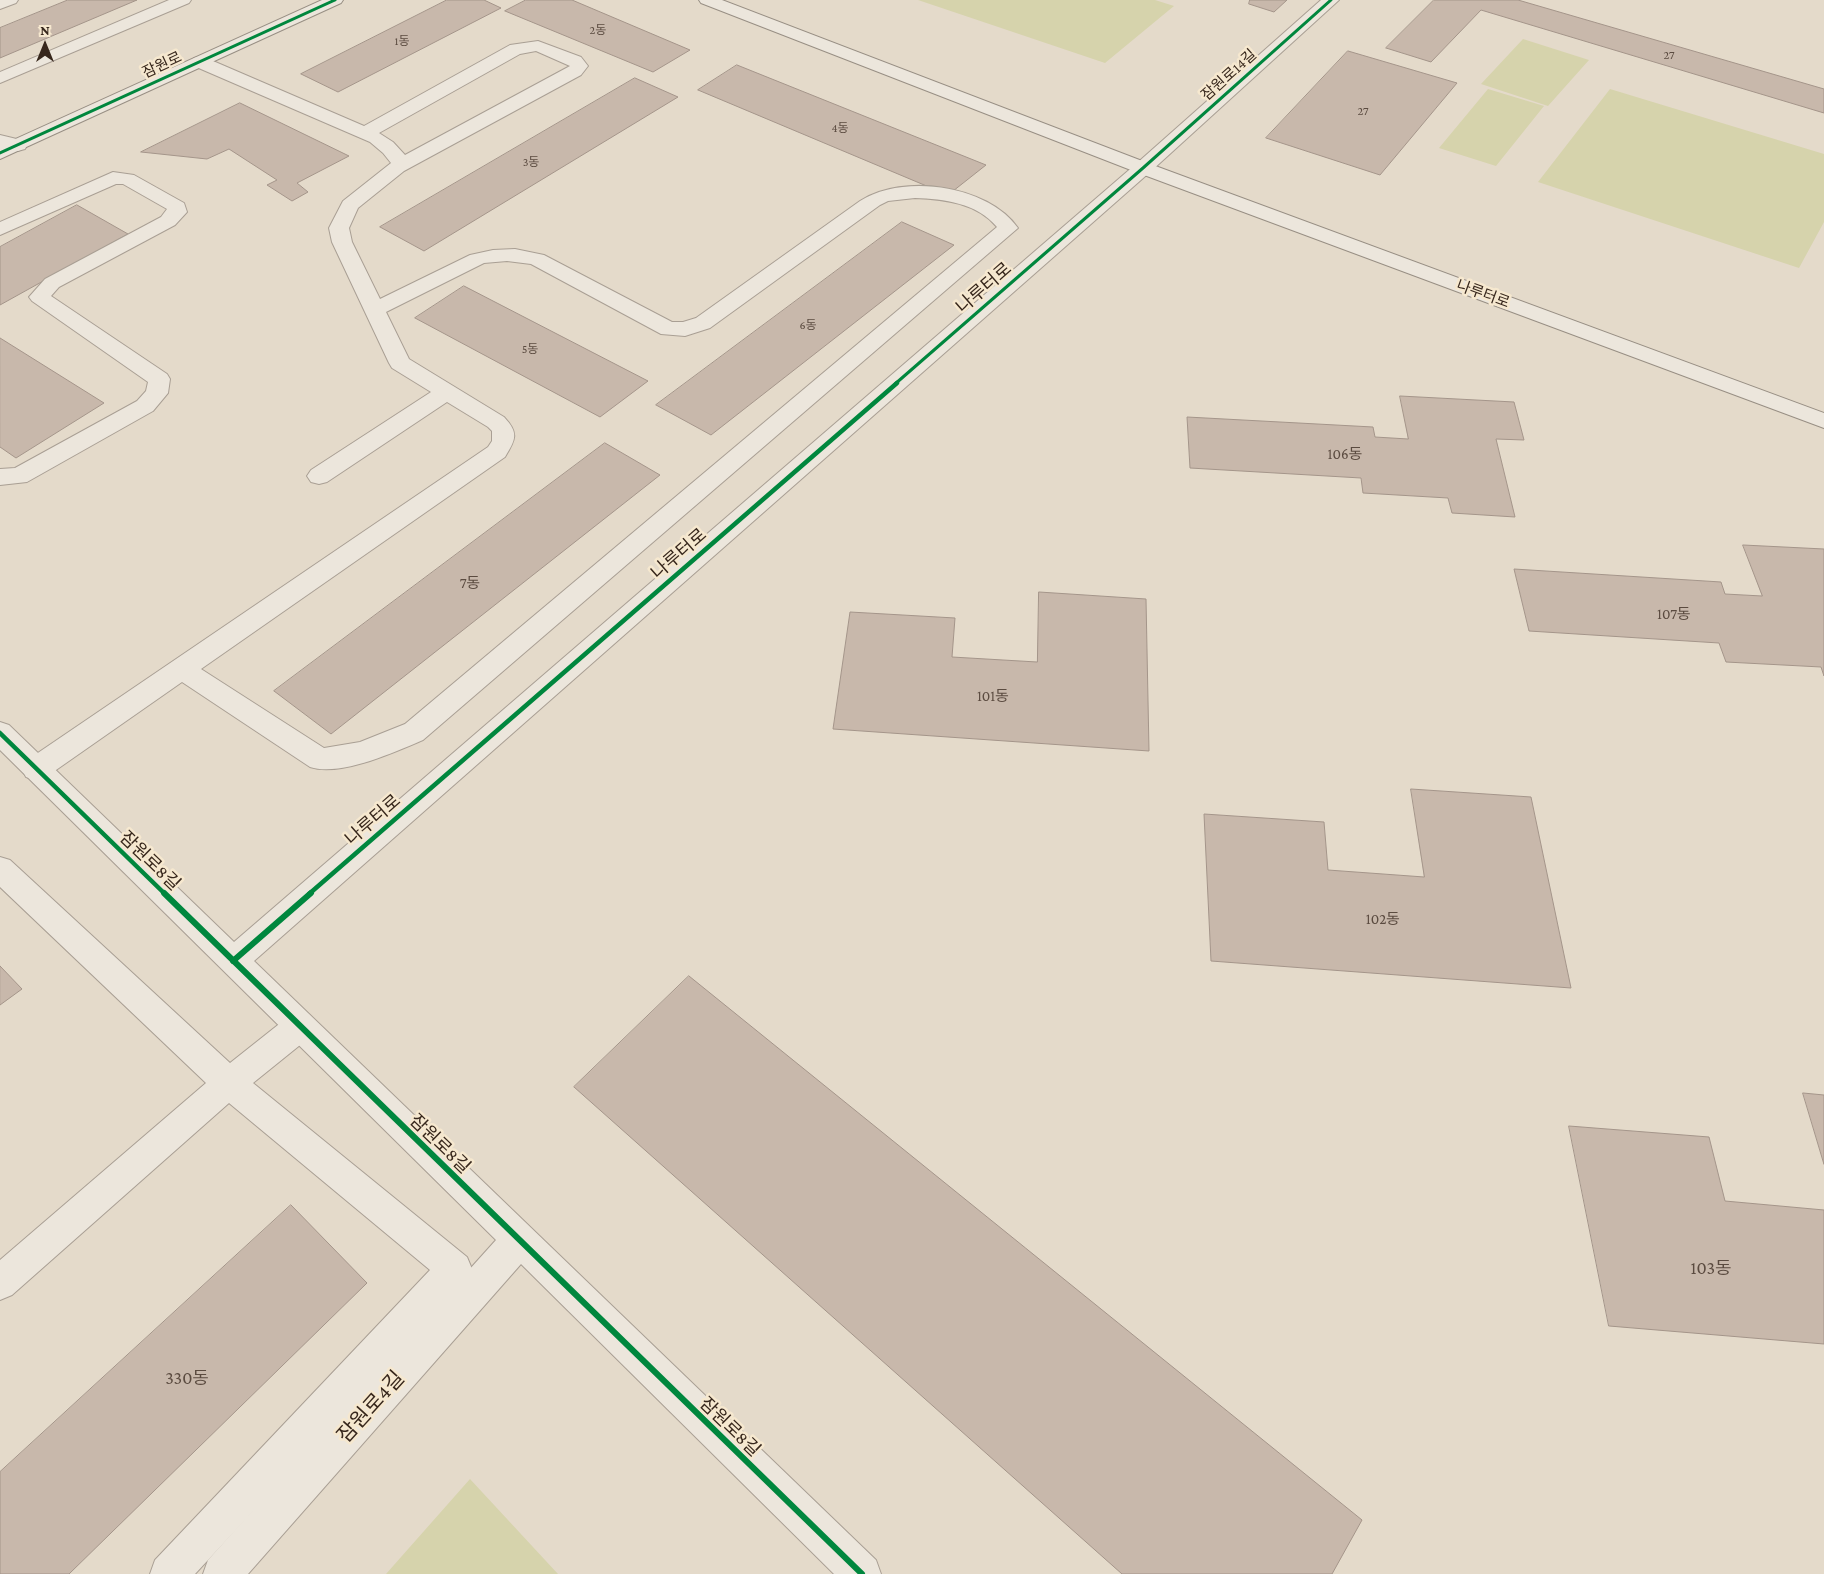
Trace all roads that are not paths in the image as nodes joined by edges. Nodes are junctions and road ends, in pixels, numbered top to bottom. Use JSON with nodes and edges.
{"nodes":[{"id":1,"x":10,"y":0,"type":"edge"},
{"id":2,"x":183,"y":0,"type":"edge"},
{"id":3,"x":335,"y":0,"type":"edge"},
{"id":4,"x":707,"y":0,"type":"edge"},
{"id":5,"x":1332,"y":0,"type":"edge"},
{"id":6,"x":0,"y":4,"type":"edge"},
{"id":7,"x":200,"y":62,"type":"junction"},
{"id":8,"x":0,"y":78,"type":"edge"},
{"id":9,"x":364,"y":133,"type":"junction"},
{"id":10,"x":0,"y":141,"type":"edge"},
{"id":11,"x":18,"y":145,"type":"junction"},
{"id":12,"x":0,"y":153,"type":"edge"},
{"id":13,"x":397,"y":168,"type":"junction"},
{"id":14,"x":1143,"y":168,"type":"junction"},
{"id":15,"x":0,"y":229,"type":"edge"},
{"id":16,"x":374,"y":310,"type":"junction"},
{"id":17,"x":446,"y":392,"type":"junction"},
{"id":18,"x":1824,"y":421,"type":"edge"},
{"id":19,"x":319,"y":476,"type":"dead end"},
{"id":20,"x":0,"y":477,"type":"edge"},
{"id":21,"x":181,"y":669,"type":"junction"},
{"id":22,"x":0,"y":733,"type":"edge"},
{"id":23,"x":36,"y":769,"type":"junction"},
{"id":24,"x":0,"y":869,"type":"edge"},
{"id":25,"x":233,"y":961,"type":"junction"},
{"id":26,"x":299,"y":1027,"type":"junction"},
{"id":27,"x":229,"y":1083,"type":"junction"},
{"id":28,"x":519,"y":1240,"type":"junction"},
{"id":29,"x":0,"y":1283,"type":"edge"},
{"id":30,"x":169,"y":1574,"type":"edge"},
{"id":31,"x":222,"y":1574,"type":"edge"},
{"id":32,"x":862,"y":1574,"type":"edge"}],
"edges":[{"from":1,"to":6,"type":"street"},
{"from":2,"to":8,"type":"street"},
{"from":3,"to":7,"type":"street","name":"잠원로"},
{"from":4,"to":14,"type":"street","name":"나루터로"},
{"from":5,"to":14,"type":"street","name":"잠원로14길"},
{"from":7,"to":9,"type":"street"},
{"from":7,"to":11,"type":"street","name":"잠원로"},
{"from":9,"to":13,"type":"street"},
{"from":9,"to":13,"type":"street"},
{"from":10,"to":11,"type":"street"},
{"from":11,"to":12,"type":"street","name":"잠원로"},
{"from":13,"to":16,"type":"street"},
{"from":14,"to":18,"type":"street","name":"나루터로"},
{"from":14,"to":25,"type":"street","name":"나루터로"},
{"from":15,"to":20,"type":"street"},
{"from":16,"to":17,"type":"street"},
{"from":16,"to":21,"type":"street"},
{"from":17,"to":19,"type":"street"},
{"from":17,"to":21,"type":"street"},
{"from":21,"to":23,"type":"street"},
{"from":22,"to":23,"type":"street","name":"잠원로8길"},
{"from":23,"to":25,"type":"street","name":"잠원로8길"},
{"from":24,"to":27,"type":"street"},
{"from":25,"to":26,"type":"street","name":"잠원로8길"},
{"from":26,"to":27,"type":"street"},
{"from":26,"to":28,"type":"street","name":"잠원로8길"},
{"from":27,"to":29,"type":"street"},
{"from":27,"to":30,"type":"street"},
{"from":28,"to":31,"type":"street","name":"잠원로4길"},
{"from":28,"to":32,"type":"street","name":"잠원로8길"}]}
